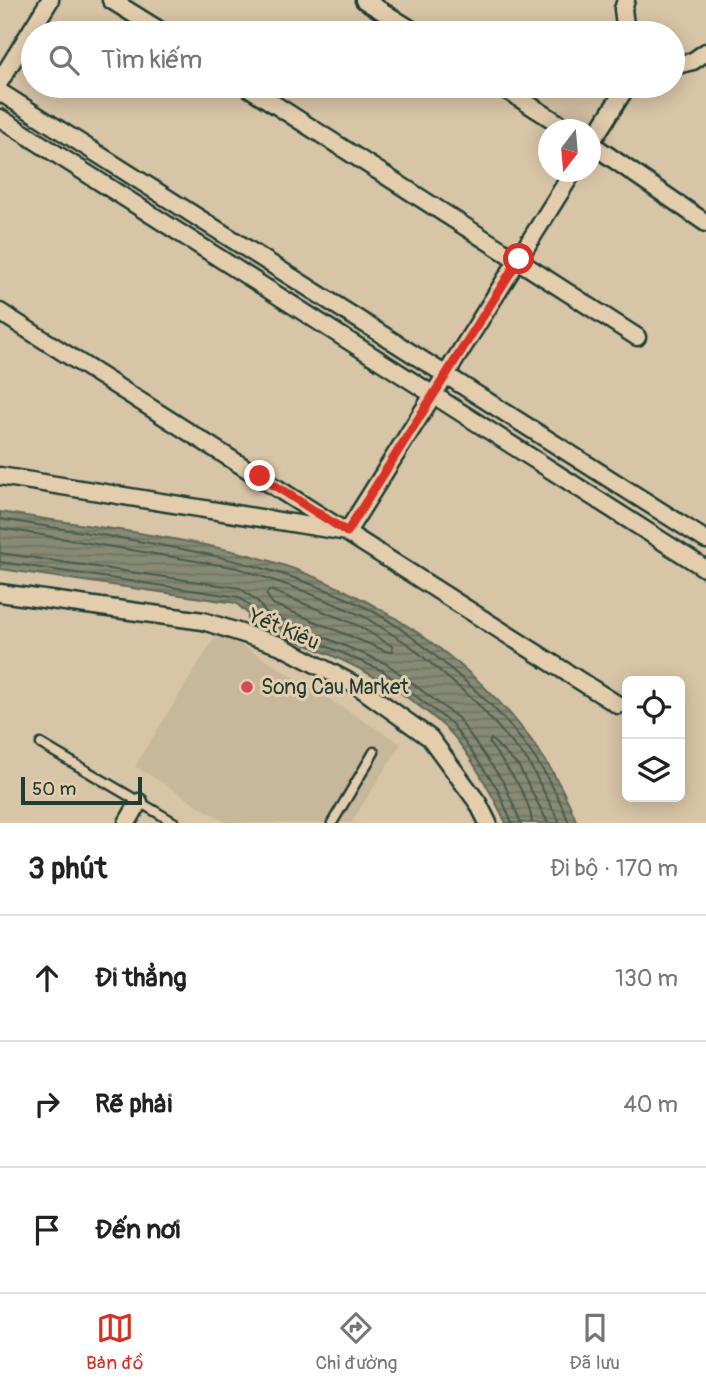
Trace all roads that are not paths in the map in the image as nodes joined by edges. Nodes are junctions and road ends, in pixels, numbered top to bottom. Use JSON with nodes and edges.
{"nodes":[{"id":1,"x":50,"y":0,"type":"edge"},
{"id":2,"x":111,"y":0,"type":"edge"},
{"id":3,"x":364,"y":0,"type":"edge"},
{"id":4,"x":626,"y":0,"type":"edge"},
{"id":5,"x":37,"y":21,"type":"edge"},
{"id":6,"x":145,"y":21,"type":"edge"},
{"id":7,"x":397,"y":21,"type":"edge"},
{"id":8,"x":624,"y":21,"type":"edge"},
{"id":9,"x":21,"y":46,"type":"edge"},
{"id":10,"x":706,"y":52,"type":"edge"},
{"id":11,"x":685,"y":63,"type":"edge"},
{"id":12,"x":0,"y":80,"type":"edge"},
{"id":13,"x":0,"y":92,"type":"edge"},
{"id":14,"x":265,"y":98,"type":"edge"},
{"id":15,"x":519,"y":98,"type":"edge"},
{"id":16,"x":620,"y":98,"type":"edge"},
{"id":17,"x":0,"y":118,"type":"edge"},
{"id":18,"x":552,"y":119,"type":"edge"},
{"id":19,"x":601,"y":128,"type":"edge"},
{"id":20,"x":601,"y":151,"type":"edge"},
{"id":21,"x":567,"y":182,"type":"edge"},
{"id":22,"x":706,"y":223,"type":"edge"},
{"id":23,"x":519,"y":259,"type":"junction"},
{"id":24,"x":0,"y":312,"type":"edge"},
{"id":25,"x":637,"y":337,"type":"dead end"},
{"id":26,"x":446,"y":374,"type":"junction"},
{"id":27,"x":433,"y":396,"type":"junction"},
{"id":28,"x":0,"y":476,"type":"edge"},
{"id":29,"x":347,"y":532,"type":"junction"},
{"id":30,"x":706,"y":540,"type":"edge"},
{"id":31,"x":706,"y":569,"type":"edge"},
{"id":32,"x":0,"y":593,"type":"edge"},
{"id":33,"x":618,"y":705,"type":"dead end"},
{"id":34,"x":41,"y":744,"type":"dead end"},
{"id":35,"x":374,"y":752,"type":"dead end"},
{"id":36,"x":139,"y":802,"type":"junction"},
{"id":37,"x":127,"y":823,"type":"edge"},
{"id":38,"x":175,"y":823,"type":"edge"},
{"id":39,"x":332,"y":823,"type":"edge"},
{"id":40,"x":488,"y":823,"type":"edge"}],
"edges":[{"from":1,"to":5,"type":"street"},
{"from":2,"to":6,"type":"street"},
{"from":3,"to":7,"type":"street"},
{"from":4,"to":8,"type":"street"},
{"from":9,"to":12,"type":"street"},
{"from":10,"to":11,"type":"street"},
{"from":13,"to":26,"type":"street"},
{"from":14,"to":23,"type":"street"},
{"from":15,"to":18,"type":"street"},
{"from":16,"to":19,"type":"street"},
{"from":17,"to":27,"type":"street"},
{"from":20,"to":22,"type":"street"},
{"from":21,"to":23,"type":"street"},
{"from":23,"to":25,"type":"street"},
{"from":23,"to":26,"type":"street"},
{"from":24,"to":29,"type":"street"},
{"from":26,"to":27,"type":"street"},
{"from":26,"to":30,"type":"street"},
{"from":27,"to":29,"type":"street"},
{"from":27,"to":31,"type":"street"},
{"from":28,"to":29,"type":"street"},
{"from":29,"to":33,"type":"street"},
{"from":32,"to":40,"type":"street","name":"Yết Kiêu"},
{"from":34,"to":36,"type":"lane"},
{"from":35,"to":39,"type":"lane"},
{"from":36,"to":37,"type":"street"},
{"from":36,"to":38,"type":"lane"}]}
